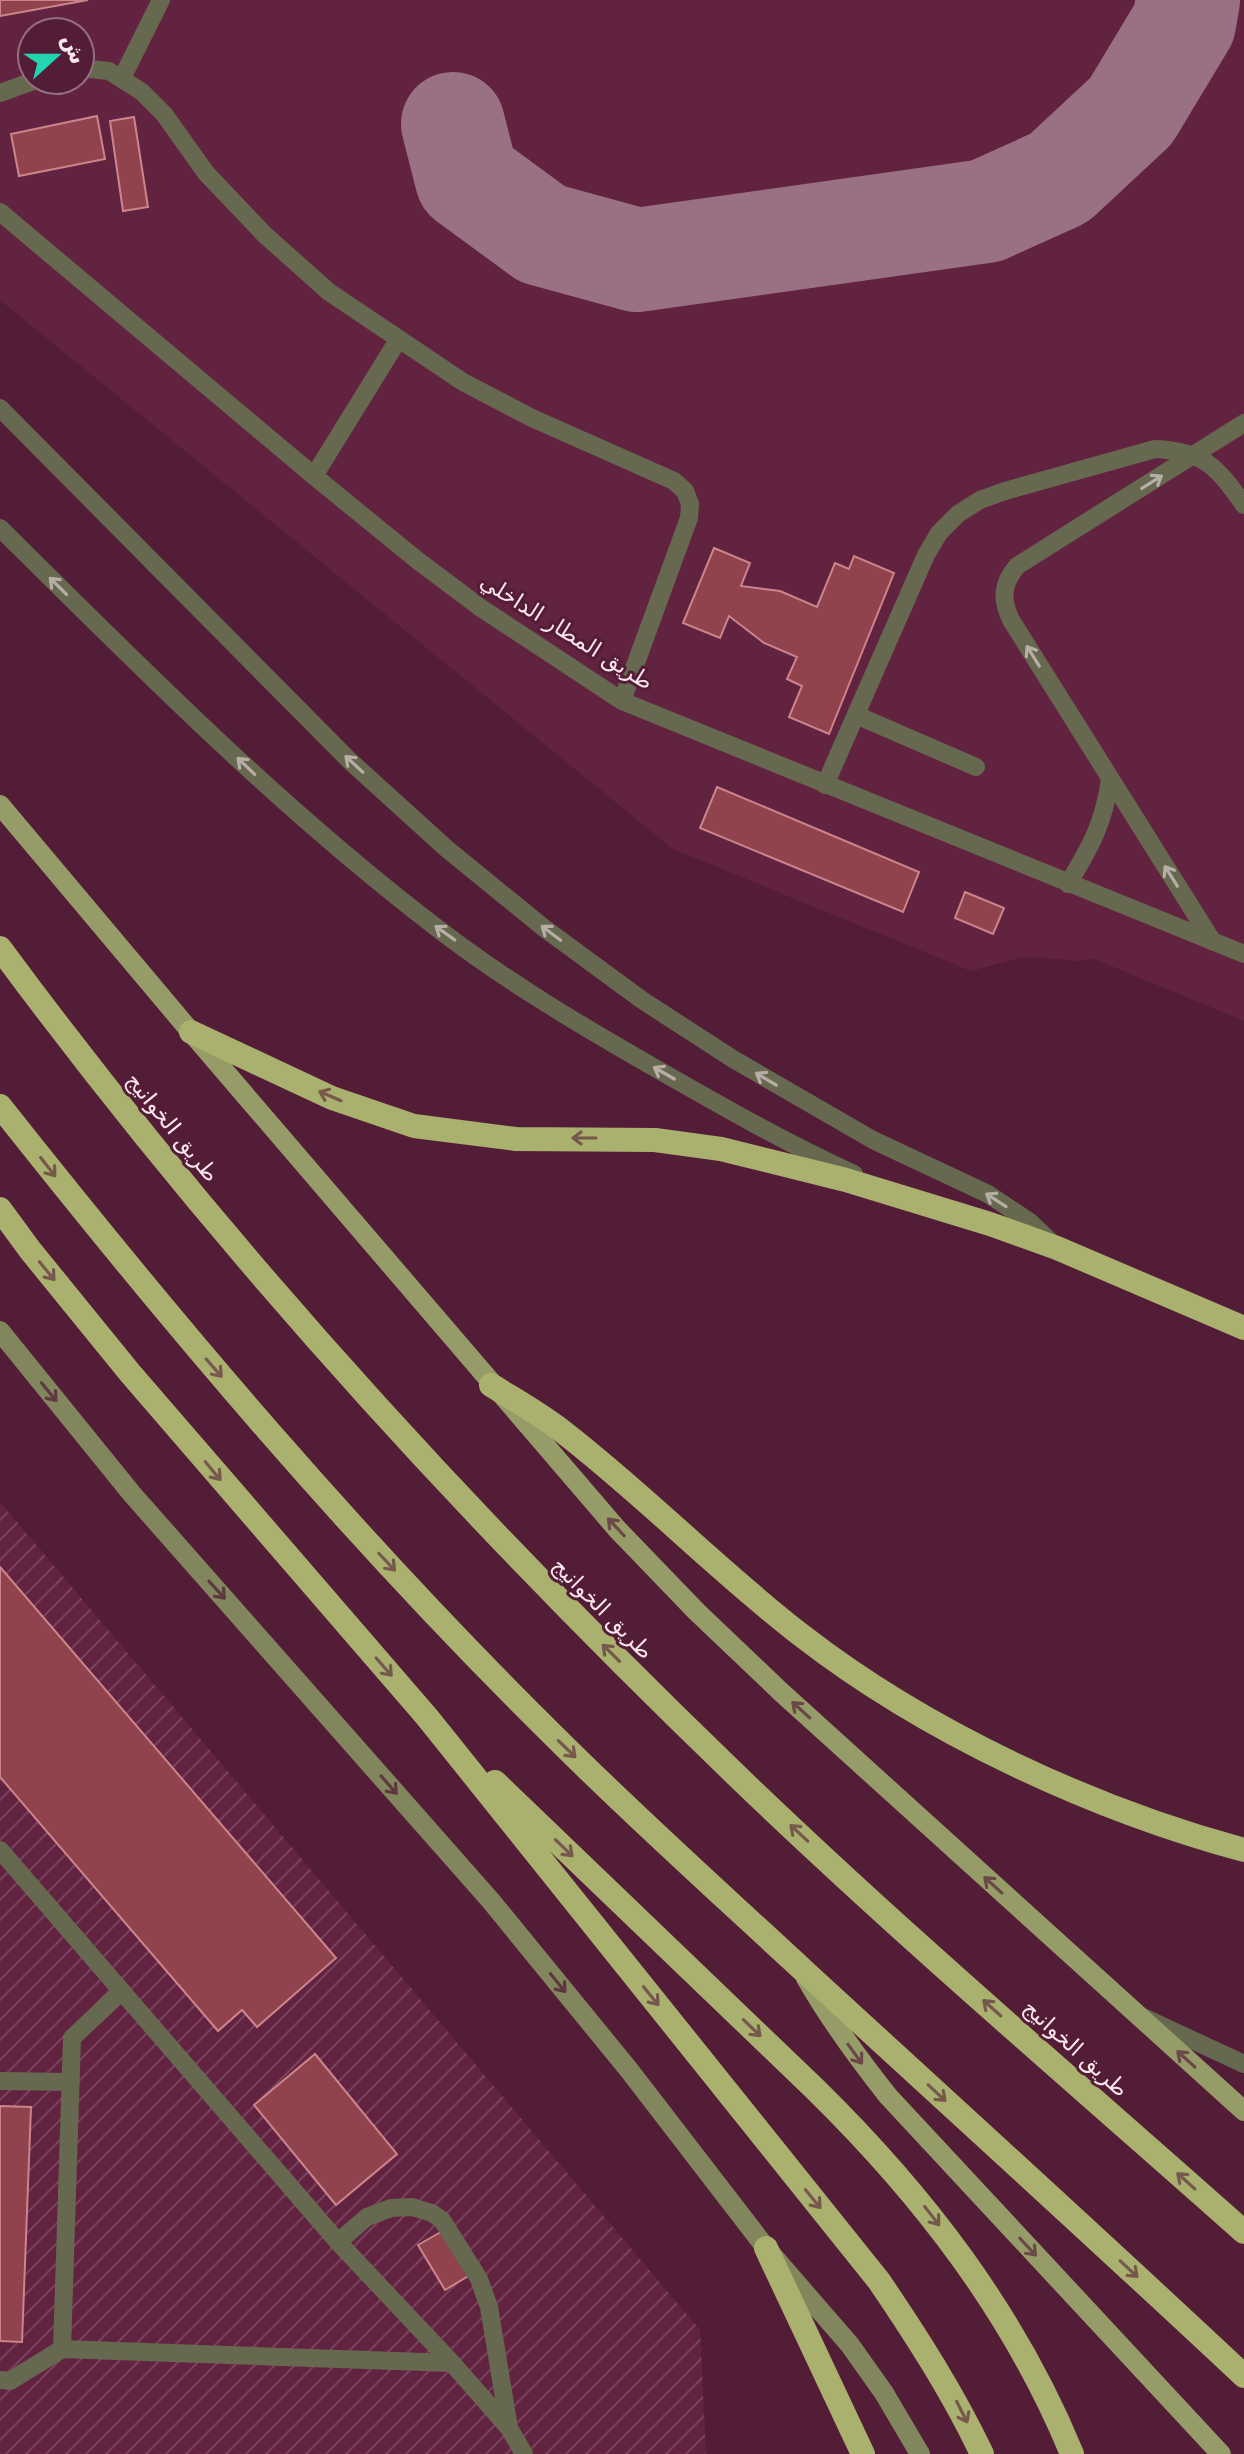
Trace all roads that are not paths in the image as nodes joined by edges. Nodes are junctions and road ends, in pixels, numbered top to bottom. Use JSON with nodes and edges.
{"nodes":[{"id":1,"x":161,"y":0,"type":"edge"},
{"id":2,"x":96,"y":69,"type":"edge"},
{"id":3,"x":122,"y":78,"type":"junction"},
{"id":4,"x":0,"y":212,"type":"edge"},
{"id":5,"x":398,"y":340,"type":"junction"},
{"id":6,"x":0,"y":408,"type":"edge"},
{"id":7,"x":1244,"y":423,"type":"edge"},
{"id":8,"x":1196,"y":455,"type":"junction"},
{"id":9,"x":314,"y":476,"type":"junction"},
{"id":10,"x":1244,"y":505,"type":"edge"},
{"id":11,"x":0,"y":528,"type":"edge"},
{"id":12,"x":622,"y":701,"type":"junction"},
{"id":13,"x":856,"y":715,"type":"junction"},
{"id":14,"x":976,"y":767,"type":"dead end"},
{"id":15,"x":1110,"y":779,"type":"junction"},
{"id":16,"x":825,"y":785,"type":"junction"},
{"id":17,"x":0,"y":805,"type":"edge"},
{"id":18,"x":1068,"y":884,"type":"junction"},
{"id":19,"x":1213,"y":942,"type":"junction"},
{"id":20,"x":0,"y":948,"type":"edge"},
{"id":21,"x":1244,"y":954,"type":"edge"},
{"id":22,"x":191,"y":1032,"type":"junction"},
{"id":23,"x":0,"y":1106,"type":"edge"},
{"id":24,"x":907,"y":1199,"type":"junction"},
{"id":25,"x":0,"y":1209,"type":"edge"},
{"id":26,"x":1057,"y":1248,"type":"junction"},
{"id":27,"x":1244,"y":1328,"type":"edge"},
{"id":28,"x":0,"y":1331,"type":"edge"},
{"id":29,"x":491,"y":1385,"type":"junction"},
{"id":30,"x":427,"y":1717,"type":"junction"},
{"id":31,"x":0,"y":1850,"type":"edge"},
{"id":32,"x":1244,"y":1850,"type":"edge"},
{"id":33,"x":798,"y":1964,"type":"junction"},
{"id":34,"x":122,"y":1991,"type":"junction"},
{"id":35,"x":1131,"y":2011,"type":"junction"},
{"id":36,"x":1244,"y":2064,"type":"edge"},
{"id":37,"x":0,"y":2081,"type":"edge"},
{"id":38,"x":69,"y":2082,"type":"junction"},
{"id":39,"x":1244,"y":2111,"type":"edge"},
{"id":40,"x":1244,"y":2232,"type":"edge"},
{"id":41,"x":338,"y":2242,"type":"junction"},
{"id":42,"x":766,"y":2248,"type":"junction"},
{"id":43,"x":62,"y":2349,"type":"junction"},
{"id":44,"x":452,"y":2363,"type":"junction"},
{"id":45,"x":1244,"y":2376,"type":"edge"},
{"id":46,"x":0,"y":2380,"type":"edge"},
{"id":47,"x":509,"y":2428,"type":"junction"},
{"id":48,"x":524,"y":2454,"type":"edge"},
{"id":49,"x":863,"y":2454,"type":"edge"},
{"id":50,"x":920,"y":2454,"type":"edge"},
{"id":51,"x":982,"y":2454,"type":"edge"},
{"id":52,"x":1072,"y":2454,"type":"edge"},
{"id":53,"x":1221,"y":2454,"type":"edge"}],
"edges":[{"from":1,"to":3,"type":"lane"},
{"from":2,"to":3,"type":"lane"},
{"from":3,"to":5,"type":"lane"},
{"from":4,"to":9,"type":"lane","name":"طريق المطار الداخلي"},
{"from":5,"to":9,"type":"lane"},
{"from":5,"to":12,"type":"lane"},
{"from":26,"to":6,"type":"lane","one_way":true},
{"from":7,"to":8,"type":"lane"},
{"from":8,"to":10,"type":"lane"},
{"from":8,"to":13,"type":"lane"},
{"from":15,"to":8,"type":"lane","one_way":true},
{"from":9,"to":12,"type":"lane","name":"طريق المطار الداخلي"},
{"from":24,"to":11,"type":"lane","one_way":true},
{"from":12,"to":16,"type":"lane","name":"طريق المطار الداخلي"},
{"from":13,"to":14,"type":"lane"},
{"from":13,"to":16,"type":"lane"},
{"from":15,"to":18,"type":"lane"},
{"from":19,"to":15,"type":"lane","one_way":true},
{"from":16,"to":18,"type":"lane","name":"طريق المطار الداخلي"},
{"from":17,"to":22,"type":"main road"},
{"from":18,"to":19,"type":"lane","name":"طريق المطار الداخلي"},
{"from":19,"to":21,"type":"lane","name":"طريق المطار الداخلي"},
{"from":40,"to":20,"type":"highway","name":"طريق الخوانيج","one_way":true},
{"from":24,"to":22,"type":"highway","one_way":true},
{"from":22,"to":29,"type":"main road"},
{"from":23,"to":33,"type":"highway","one_way":true},
{"from":24,"to":26,"type":"highway"},
{"from":25,"to":30,"type":"highway","one_way":true},
{"from":26,"to":27,"type":"highway"},
{"from":28,"to":42,"type":"street","one_way":true},
{"from":29,"to":32,"type":"highway"},
{"from":35,"to":29,"type":"main road","one_way":true},
{"from":30,"to":51,"type":"highway","one_way":true},
{"from":30,"to":52,"type":"highway","one_way":true},
{"from":31,"to":34,"type":"lane"},
{"from":33,"to":45,"type":"highway","one_way":true},
{"from":33,"to":53,"type":"main road","one_way":true},
{"from":34,"to":38,"type":"lane"},
{"from":34,"to":41,"type":"lane"},
{"from":35,"to":36,"type":"lane"},
{"from":39,"to":35,"type":"main road","one_way":true},
{"from":37,"to":38,"type":"lane"},
{"from":38,"to":43,"type":"lane"},
{"from":41,"to":44,"type":"lane"},
{"from":41,"to":47,"type":"lane"},
{"from":42,"to":49,"type":"highway"},
{"from":42,"to":50,"type":"street"},
{"from":43,"to":44,"type":"lane"},
{"from":43,"to":46,"type":"lane"},
{"from":44,"to":47,"type":"lane"},
{"from":47,"to":48,"type":"lane"}]}
